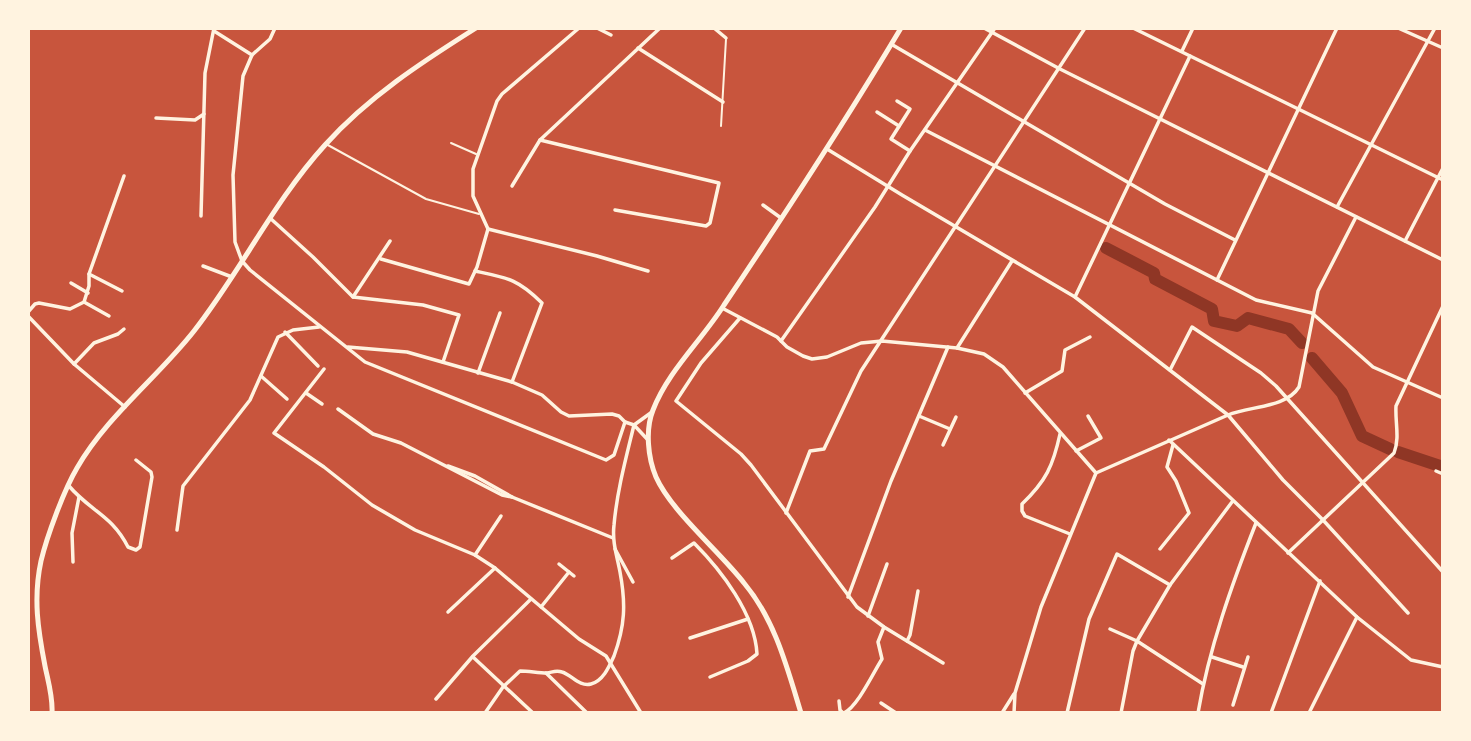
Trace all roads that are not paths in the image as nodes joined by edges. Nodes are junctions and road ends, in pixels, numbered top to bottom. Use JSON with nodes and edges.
{"nodes":[{"id":1,"x":275,"y":28,"type":"edge"},
{"id":2,"x":475,"y":28,"type":"edge"},
{"id":3,"x":579,"y":28,"type":"edge"},
{"id":4,"x":597,"y":28,"type":"edge"},
{"id":5,"x":660,"y":28,"type":"edge"},
{"id":6,"x":714,"y":28,"type":"edge"},
{"id":7,"x":901,"y":28,"type":"edge"},
{"id":8,"x":984,"y":28,"type":"edge"},
{"id":9,"x":995,"y":28,"type":"edge"},
{"id":10,"x":1085,"y":28,"type":"edge"},
{"id":11,"x":1133,"y":28,"type":"edge"},
{"id":12,"x":1193,"y":28,"type":"edge"},
{"id":13,"x":1338,"y":28,"type":"edge"},
{"id":14,"x":1398,"y":28,"type":"edge"},
{"id":15,"x":1435,"y":28,"type":"edge"},
{"id":16,"x":214,"y":30,"type":"edge"},
{"id":17,"x":992,"y":33,"type":"junction"},
{"id":18,"x":611,"y":35,"type":"dead end"},
{"id":19,"x":726,"y":38,"type":"joint"},
{"id":20,"x":1427,"y":41,"type":"junction"},
{"id":21,"x":891,"y":44,"type":"junction"},
{"id":22,"x":638,"y":48,"type":"junction"},
{"id":23,"x":1443,"y":48,"type":"edge"},
{"id":24,"x":1182,"y":52,"type":"junction"},
{"id":25,"x":252,"y":55,"type":"junction"},
{"id":26,"x":1190,"y":56,"type":"junction"},
{"id":27,"x":1060,"y":69,"type":"junction"},
{"id":28,"x":958,"y":82,"type":"junction"},
{"id":29,"x":897,"y":101,"type":"dead end"},
{"id":30,"x":723,"y":102,"type":"junction"},
{"id":31,"x":1298,"y":109,"type":"junction"},
{"id":32,"x":877,"y":112,"type":"dead end"},
{"id":33,"x":204,"y":114,"type":"junction"},
{"id":34,"x":156,"y":118,"type":"dead end"},
{"id":35,"x":1161,"y":118,"type":"junction"},
{"id":36,"x":1025,"y":120,"type":"junction"},
{"id":37,"x":721,"y":126,"type":"dead end"},
{"id":38,"x":900,"y":126,"type":"junction"},
{"id":39,"x":925,"y":130,"type":"junction"},
{"id":40,"x":541,"y":139,"type":"junction"},
{"id":41,"x":451,"y":143,"type":"dead end"},
{"id":42,"x":326,"y":144,"type":"junction"},
{"id":43,"x":1372,"y":145,"type":"junction"},
{"id":44,"x":826,"y":148,"type":"junction"},
{"id":45,"x":910,"y":151,"type":"junction"},
{"id":46,"x":477,"y":154,"type":"junction"},
{"id":47,"x":996,"y":164,"type":"junction"},
{"id":48,"x":1443,"y":168,"type":"edge"},
{"id":49,"x":1269,"y":172,"type":"junction"},
{"id":50,"x":124,"y":176,"type":"dead end"},
{"id":51,"x":1441,"y":179,"type":"edge"},
{"id":52,"x":1130,"y":183,"type":"junction"},
{"id":53,"x":512,"y":186,"type":"dead end"},
{"id":54,"x":888,"y":187,"type":"junction"},
{"id":55,"x":763,"y":205,"type":"dead end"},
{"id":56,"x":1338,"y":207,"type":"junction"},
{"id":57,"x":615,"y":210,"type":"dead end"},
{"id":58,"x":480,"y":214,"type":"junction"},
{"id":59,"x":201,"y":216,"type":"dead end"},
{"id":60,"x":1356,"y":217,"type":"junction"},
{"id":61,"x":781,"y":218,"type":"junction"},
{"id":62,"x":270,"y":219,"type":"junction"},
{"id":63,"x":1110,"y":225,"type":"junction"},
{"id":64,"x":954,"y":226,"type":"junction"},
{"id":65,"x":488,"y":229,"type":"junction"},
{"id":66,"x":1234,"y":240,"type":"junction"},
{"id":67,"x":390,"y":242,"type":"dead end"},
{"id":68,"x":1405,"y":242,"type":"junction"},
{"id":69,"x":381,"y":258,"type":"junction"},
{"id":70,"x":1013,"y":260,"type":"junction"},
{"id":71,"x":1443,"y":260,"type":"edge"},
{"id":72,"x":242,"y":261,"type":"junction"},
{"id":73,"x":203,"y":266,"type":"dead end"},
{"id":74,"x":475,"y":271,"type":"junction"},
{"id":75,"x":648,"y":271,"type":"dead end"},
{"id":76,"x":89,"y":274,"type":"junction"},
{"id":77,"x":232,"y":276,"type":"junction"},
{"id":78,"x":1217,"y":280,"type":"junction"},
{"id":79,"x":71,"y":283,"type":"dead end"},
{"id":80,"x":122,"y":291,"type":"dead end"},
{"id":81,"x":88,"y":293,"type":"junction"},
{"id":82,"x":353,"y":297,"type":"junction"},
{"id":83,"x":1075,"y":297,"type":"junction"},
{"id":84,"x":84,"y":302,"type":"junction"},
{"id":85,"x":1443,"y":306,"type":"edge"},
{"id":86,"x":722,"y":309,"type":"junction"},
{"id":87,"x":500,"y":313,"type":"dead end"},
{"id":88,"x":1312,"y":313,"type":"junction"},
{"id":89,"x":28,"y":314,"type":"edge"},
{"id":90,"x":109,"y":316,"type":"dead end"},
{"id":91,"x":740,"y":318,"type":"junction"},
{"id":92,"x":319,"y":327,"type":"junction"},
{"id":93,"x":124,"y":329,"type":"dead end"},
{"id":94,"x":285,"y":332,"type":"junction"},
{"id":95,"x":1090,"y":337,"type":"dead end"},
{"id":96,"x":781,"y":341,"type":"junction"},
{"id":97,"x":882,"y":341,"type":"junction"},
{"id":98,"x":346,"y":347,"type":"junction"},
{"id":99,"x":948,"y":347,"type":"junction"},
{"id":100,"x":957,"y":348,"type":"junction"},
{"id":101,"x":443,"y":362,"type":"junction"},
{"id":102,"x":74,"y":364,"type":"junction"},
{"id":103,"x":318,"y":366,"type":"dead end"},
{"id":104,"x":324,"y":369,"type":"dead end"},
{"id":105,"x":1170,"y":370,"type":"junction"},
{"id":106,"x":478,"y":373,"type":"junction"},
{"id":107,"x":261,"y":376,"type":"junction"},
{"id":108,"x":512,"y":382,"type":"junction"},
{"id":109,"x":1405,"y":383,"type":"junction"},
{"id":110,"x":306,"y":393,"type":"junction"},
{"id":111,"x":1025,"y":393,"type":"junction"},
{"id":112,"x":1443,"y":398,"type":"edge"},
{"id":113,"x":287,"y":399,"type":"dead end"},
{"id":114,"x":1287,"y":400,"type":"junction"},
{"id":115,"x":321,"y":404,"type":"dead end"},
{"id":116,"x":125,"y":407,"type":"junction"},
{"id":117,"x":338,"y":409,"type":"dead end"},
{"id":118,"x":652,"y":412,"type":"junction"},
{"id":119,"x":1228,"y":415,"type":"junction"},
{"id":120,"x":919,"y":416,"type":"junction"},
{"id":121,"x":1088,"y":416,"type":"dead end"},
{"id":122,"x":956,"y":417,"type":"dead end"},
{"id":123,"x":625,"y":422,"type":"junction"},
{"id":124,"x":634,"y":425,"type":"junction"},
{"id":125,"x":950,"y":429,"type":"junction"},
{"id":126,"x":1060,"y":434,"type":"junction"},
{"id":127,"x":1169,"y":440,"type":"junction"},
{"id":128,"x":650,"y":442,"type":"junction"},
{"id":129,"x":943,"y":445,"type":"dead end"},
{"id":130,"x":1173,"y":445,"type":"junction"},
{"id":131,"x":1076,"y":451,"type":"junction"},
{"id":132,"x":135,"y":460,"type":"dead end"},
{"id":133,"x":1436,"y":471,"type":"dead end"},
{"id":134,"x":1096,"y":473,"type":"junction"},
{"id":135,"x":1443,"y":474,"type":"edge"},
{"id":136,"x":1363,"y":484,"type":"junction"},
{"id":137,"x":69,"y":486,"type":"junction"},
{"id":138,"x":79,"y":497,"type":"junction"},
{"id":139,"x":1232,"y":502,"type":"junction"},
{"id":140,"x":786,"y":513,"type":"junction"},
{"id":141,"x":501,"y":516,"type":"dead end"},
{"id":142,"x":1323,"y":520,"type":"junction"},
{"id":143,"x":1256,"y":523,"type":"junction"},
{"id":144,"x":177,"y":530,"type":"dead end"},
{"id":145,"x":1070,"y":534,"type":"junction"},
{"id":146,"x":613,"y":538,"type":"junction"},
{"id":147,"x":614,"y":548,"type":"junction"},
{"id":148,"x":1160,"y":549,"type":"dead end"},
{"id":149,"x":1289,"y":553,"type":"junction"},
{"id":150,"x":475,"y":555,"type":"junction"},
{"id":151,"x":672,"y":558,"type":"dead end"},
{"id":152,"x":725,"y":559,"type":"junction"},
{"id":153,"x":73,"y":562,"type":"dead end"},
{"id":154,"x":559,"y":564,"type":"dead end"},
{"id":155,"x":887,"y":564,"type":"dead end"},
{"id":156,"x":717,"y":567,"type":"junction"},
{"id":157,"x":495,"y":568,"type":"junction"},
{"id":158,"x":569,"y":572,"type":"junction"},
{"id":159,"x":1443,"y":572,"type":"edge"},
{"id":160,"x":574,"y":576,"type":"dead end"},
{"id":161,"x":1320,"y":581,"type":"junction"},
{"id":162,"x":633,"y":582,"type":"dead end"},
{"id":163,"x":1170,"y":584,"type":"junction"},
{"id":164,"x":918,"y":591,"type":"dead end"},
{"id":165,"x":848,"y":597,"type":"junction"},
{"id":166,"x":531,"y":599,"type":"junction"},
{"id":167,"x":541,"y":607,"type":"junction"},
{"id":168,"x":448,"y":612,"type":"dead end"},
{"id":169,"x":1408,"y":613,"type":"dead end"},
{"id":170,"x":868,"y":615,"type":"junction"},
{"id":171,"x":1357,"y":617,"type":"junction"},
{"id":172,"x":748,"y":619,"type":"junction"},
{"id":173,"x":884,"y":627,"type":"junction"},
{"id":174,"x":1110,"y":629,"type":"dead end"},
{"id":175,"x":690,"y":638,"type":"dead end"},
{"id":176,"x":907,"y":641,"type":"junction"},
{"id":177,"x":1137,"y":641,"type":"junction"},
{"id":178,"x":473,"y":656,"type":"junction"},
{"id":179,"x":1212,"y":657,"type":"junction"},
{"id":180,"x":1248,"y":657,"type":"dead end"},
{"id":181,"x":943,"y":663,"type":"dead end"},
{"id":182,"x":610,"y":664,"type":"junction"},
{"id":183,"x":1244,"y":667,"type":"junction"},
{"id":184,"x":1443,"y":667,"type":"edge"},
{"id":185,"x":546,"y":673,"type":"junction"},
{"id":186,"x":710,"y":677,"type":"dead end"},
{"id":187,"x":1203,"y":684,"type":"junction"},
{"id":188,"x":503,"y":687,"type":"junction"},
{"id":189,"x":1015,"y":693,"type":"junction"},
{"id":190,"x":436,"y":699,"type":"dead end"},
{"id":191,"x":839,"y":701,"type":"dead end"},
{"id":192,"x":881,"y":703,"type":"dead end"},
{"id":193,"x":1233,"y":705,"type":"dead end"},
{"id":194,"x":639,"y":712,"type":"edge"},
{"id":195,"x":894,"y":712,"type":"edge"},
{"id":196,"x":1273,"y":712,"type":"edge"},
{"id":197,"x":52,"y":713,"type":"edge"},
{"id":198,"x":485,"y":713,"type":"edge"},
{"id":199,"x":533,"y":713,"type":"edge"},
{"id":200,"x":587,"y":713,"type":"edge"},
{"id":201,"x":801,"y":713,"type":"edge"},
{"id":202,"x":844,"y":713,"type":"edge"},
{"id":203,"x":1002,"y":713,"type":"edge"},
{"id":204,"x":1014,"y":713,"type":"edge"},
{"id":205,"x":1067,"y":713,"type":"edge"},
{"id":206,"x":1121,"y":713,"type":"edge"},
{"id":207,"x":1198,"y":713,"type":"edge"},
{"id":208,"x":1309,"y":713,"type":"edge"}],
"edges":[{"from":1,"to":25,"type":"street"},
{"from":2,"to":42,"type":"main road"},
{"from":3,"to":46,"type":"street"},
{"from":4,"to":18,"type":"street"},
{"from":5,"to":22,"type":"street"},
{"from":6,"to":19,"type":"street"},
{"from":7,"to":21,"type":"main road"},
{"from":8,"to":17,"type":"street"},
{"from":9,"to":17,"type":"street"},
{"from":10,"to":27,"type":"street"},
{"from":11,"to":24,"type":"street"},
{"from":12,"to":24,"type":"street"},
{"from":13,"to":31,"type":"street"},
{"from":14,"to":20,"type":"street"},
{"from":15,"to":20,"type":"street"},
{"from":16,"to":25,"type":"street"},
{"from":16,"to":33,"type":"street"},
{"from":17,"to":27,"type":"street"},
{"from":17,"to":28,"type":"street"},
{"from":19,"to":30,"type":"lane"},
{"from":20,"to":23,"type":"street"},
{"from":20,"to":43,"type":"street"},
{"from":21,"to":28,"type":"street"},
{"from":21,"to":44,"type":"main road"},
{"from":22,"to":30,"type":"street"},
{"from":22,"to":40,"type":"street"},
{"from":24,"to":26,"type":"street"},
{"from":25,"to":72,"type":"street"},
{"from":26,"to":31,"type":"street"},
{"from":26,"to":35,"type":"street"},
{"from":27,"to":35,"type":"street"},
{"from":27,"to":36,"type":"street"},
{"from":28,"to":36,"type":"street"},
{"from":28,"to":39,"type":"street"},
{"from":29,"to":38,"type":"street"},
{"from":30,"to":37,"type":"lane"},
{"from":31,"to":43,"type":"street"},
{"from":31,"to":49,"type":"street"},
{"from":32,"to":38,"type":"street"},
{"from":33,"to":34,"type":"street"},
{"from":33,"to":59,"type":"street"},
{"from":35,"to":49,"type":"street"},
{"from":35,"to":52,"type":"street"},
{"from":36,"to":47,"type":"street"},
{"from":36,"to":52,"type":"street"},
{"from":38,"to":45,"type":"street"},
{"from":39,"to":45,"type":"street"},
{"from":39,"to":47,"type":"street"},
{"from":40,"to":53,"type":"street"},
{"from":40,"to":57,"type":"street"},
{"from":41,"to":46,"type":"lane"},
{"from":42,"to":58,"type":"lane"},
{"from":42,"to":62,"type":"main road"},
{"from":43,"to":51,"type":"street"},
{"from":43,"to":56,"type":"street"},
{"from":44,"to":54,"type":"street"},
{"from":44,"to":61,"type":"main road"},
{"from":45,"to":54,"type":"street"},
{"from":46,"to":58,"type":"street"},
{"from":47,"to":63,"type":"street"},
{"from":47,"to":64,"type":"street"},
{"from":48,"to":51,"type":"street"},
{"from":49,"to":56,"type":"street"},
{"from":49,"to":66,"type":"street"},
{"from":50,"to":76,"type":"street"},
{"from":51,"to":68,"type":"street"},
{"from":52,"to":63,"type":"street"},
{"from":52,"to":66,"type":"street"},
{"from":54,"to":64,"type":"street"},
{"from":54,"to":96,"type":"street"},
{"from":55,"to":61,"type":"street"},
{"from":56,"to":60,"type":"street"},
{"from":58,"to":65,"type":"street"},
{"from":60,"to":68,"type":"street"},
{"from":60,"to":88,"type":"street"},
{"from":61,"to":86,"type":"main road"},
{"from":62,"to":72,"type":"main road"},
{"from":62,"to":82,"type":"street"},
{"from":63,"to":78,"type":"street"},
{"from":63,"to":83,"type":"street"},
{"from":64,"to":70,"type":"street"},
{"from":64,"to":97,"type":"street"},
{"from":65,"to":74,"type":"street"},
{"from":65,"to":75,"type":"street"},
{"from":66,"to":78,"type":"street"},
{"from":67,"to":69,"type":"street"},
{"from":68,"to":71,"type":"street"},
{"from":69,"to":74,"type":"street"},
{"from":69,"to":82,"type":"street"},
{"from":70,"to":83,"type":"street"},
{"from":70,"to":100,"type":"street"},
{"from":72,"to":77,"type":"main road"},
{"from":72,"to":92,"type":"street"},
{"from":73,"to":77,"type":"street"},
{"from":74,"to":108,"type":"street"},
{"from":76,"to":80,"type":"street"},
{"from":76,"to":81,"type":"street"},
{"from":77,"to":116,"type":"main road"},
{"from":78,"to":88,"type":"street"},
{"from":79,"to":81,"type":"street"},
{"from":81,"to":84,"type":"street"},
{"from":82,"to":101,"type":"street"},
{"from":83,"to":105,"type":"street"},
{"from":84,"to":89,"type":"street"},
{"from":84,"to":90,"type":"street"},
{"from":85,"to":109,"type":"street"},
{"from":86,"to":91,"type":"street"},
{"from":86,"to":118,"type":"main road"},
{"from":87,"to":106,"type":"street"},
{"from":88,"to":109,"type":"street"},
{"from":88,"to":114,"type":"street"},
{"from":89,"to":102,"type":"street"},
{"from":91,"to":96,"type":"street"},
{"from":91,"to":140,"type":"street"},
{"from":92,"to":94,"type":"street"},
{"from":92,"to":98,"type":"street"},
{"from":93,"to":102,"type":"street"},
{"from":94,"to":103,"type":"street"},
{"from":94,"to":107,"type":"street"},
{"from":95,"to":111,"type":"street"},
{"from":96,"to":97,"type":"street"},
{"from":97,"to":99,"type":"street"},
{"from":97,"to":140,"type":"street"},
{"from":98,"to":101,"type":"street"},
{"from":98,"to":123,"type":"street"},
{"from":99,"to":100,"type":"street"},
{"from":99,"to":120,"type":"street"},
{"from":100,"to":111,"type":"street"},
{"from":101,"to":106,"type":"street"},
{"from":102,"to":116,"type":"street"},
{"from":104,"to":110,"type":"street"},
{"from":105,"to":114,"type":"street"},
{"from":105,"to":119,"type":"street"},
{"from":106,"to":108,"type":"street"},
{"from":107,"to":113,"type":"street"},
{"from":107,"to":144,"type":"street"},
{"from":108,"to":123,"type":"street"},
{"from":109,"to":112,"type":"street"},
{"from":109,"to":136,"type":"street"},
{"from":110,"to":115,"type":"street"},
{"from":110,"to":150,"type":"street"},
{"from":111,"to":126,"type":"street"},
{"from":114,"to":119,"type":"street"},
{"from":114,"to":136,"type":"street"},
{"from":116,"to":137,"type":"main road"},
{"from":117,"to":146,"type":"street"},
{"from":118,"to":124,"type":"street"},
{"from":118,"to":128,"type":"main road"},
{"from":119,"to":127,"type":"street"},
{"from":119,"to":142,"type":"street"},
{"from":120,"to":125,"type":"street"},
{"from":120,"to":165,"type":"street"},
{"from":121,"to":131,"type":"street"},
{"from":122,"to":125,"type":"street"},
{"from":123,"to":124,"type":"street"},
{"from":124,"to":128,"type":"street"},
{"from":124,"to":146,"type":"street"},
{"from":125,"to":129,"type":"street"},
{"from":126,"to":131,"type":"street"},
{"from":126,"to":145,"type":"street"},
{"from":127,"to":130,"type":"street"},
{"from":127,"to":134,"type":"street"},
{"from":128,"to":152,"type":"main road"},
{"from":130,"to":139,"type":"street"},
{"from":130,"to":148,"type":"street"},
{"from":131,"to":134,"type":"street"},
{"from":132,"to":138,"type":"street"},
{"from":133,"to":135,"type":"street"},
{"from":134,"to":145,"type":"street"},
{"from":136,"to":142,"type":"street"},
{"from":136,"to":159,"type":"street"},
{"from":137,"to":138,"type":"street"},
{"from":137,"to":197,"type":"main road"},
{"from":138,"to":153,"type":"street"},
{"from":139,"to":143,"type":"street"},
{"from":139,"to":163,"type":"street"},
{"from":140,"to":165,"type":"street"},
{"from":141,"to":150,"type":"street"},
{"from":142,"to":149,"type":"street"},
{"from":142,"to":169,"type":"street"},
{"from":143,"to":149,"type":"street"},
{"from":143,"to":179,"type":"street"},
{"from":145,"to":189,"type":"street"},
{"from":146,"to":147,"type":"street"},
{"from":147,"to":162,"type":"street"},
{"from":147,"to":182,"type":"street"},
{"from":149,"to":161,"type":"street"},
{"from":150,"to":157,"type":"street"},
{"from":151,"to":156,"type":"street"},
{"from":152,"to":156,"type":"street"},
{"from":152,"to":201,"type":"main road"},
{"from":154,"to":158,"type":"street"},
{"from":155,"to":170,"type":"street"},
{"from":156,"to":172,"type":"street"},
{"from":157,"to":166,"type":"street"},
{"from":157,"to":168,"type":"street"},
{"from":158,"to":160,"type":"street"},
{"from":158,"to":167,"type":"street"},
{"from":161,"to":171,"type":"street"},
{"from":161,"to":196,"type":"street"},
{"from":163,"to":177,"type":"street"},
{"from":163,"to":205,"type":"street"},
{"from":164,"to":176,"type":"street"},
{"from":165,"to":170,"type":"street"},
{"from":166,"to":167,"type":"street"},
{"from":166,"to":178,"type":"street"},
{"from":167,"to":182,"type":"street"},
{"from":170,"to":173,"type":"street"},
{"from":171,"to":184,"type":"street"},
{"from":171,"to":208,"type":"street"},
{"from":172,"to":175,"type":"street"},
{"from":172,"to":186,"type":"street"},
{"from":173,"to":176,"type":"street"},
{"from":173,"to":202,"type":"street"},
{"from":174,"to":177,"type":"street"},
{"from":176,"to":181,"type":"street"},
{"from":177,"to":187,"type":"street"},
{"from":177,"to":206,"type":"street"},
{"from":178,"to":188,"type":"street"},
{"from":178,"to":190,"type":"street"},
{"from":179,"to":183,"type":"street"},
{"from":179,"to":187,"type":"street"},
{"from":180,"to":183,"type":"street"},
{"from":182,"to":185,"type":"street"},
{"from":182,"to":194,"type":"street"},
{"from":183,"to":193,"type":"street"},
{"from":185,"to":188,"type":"street"},
{"from":185,"to":200,"type":"street"},
{"from":187,"to":207,"type":"street"},
{"from":188,"to":198,"type":"street"},
{"from":188,"to":199,"type":"street"},
{"from":189,"to":203,"type":"street"},
{"from":189,"to":204,"type":"street"},
{"from":191,"to":202,"type":"street"},
{"from":192,"to":195,"type":"street"}]}
